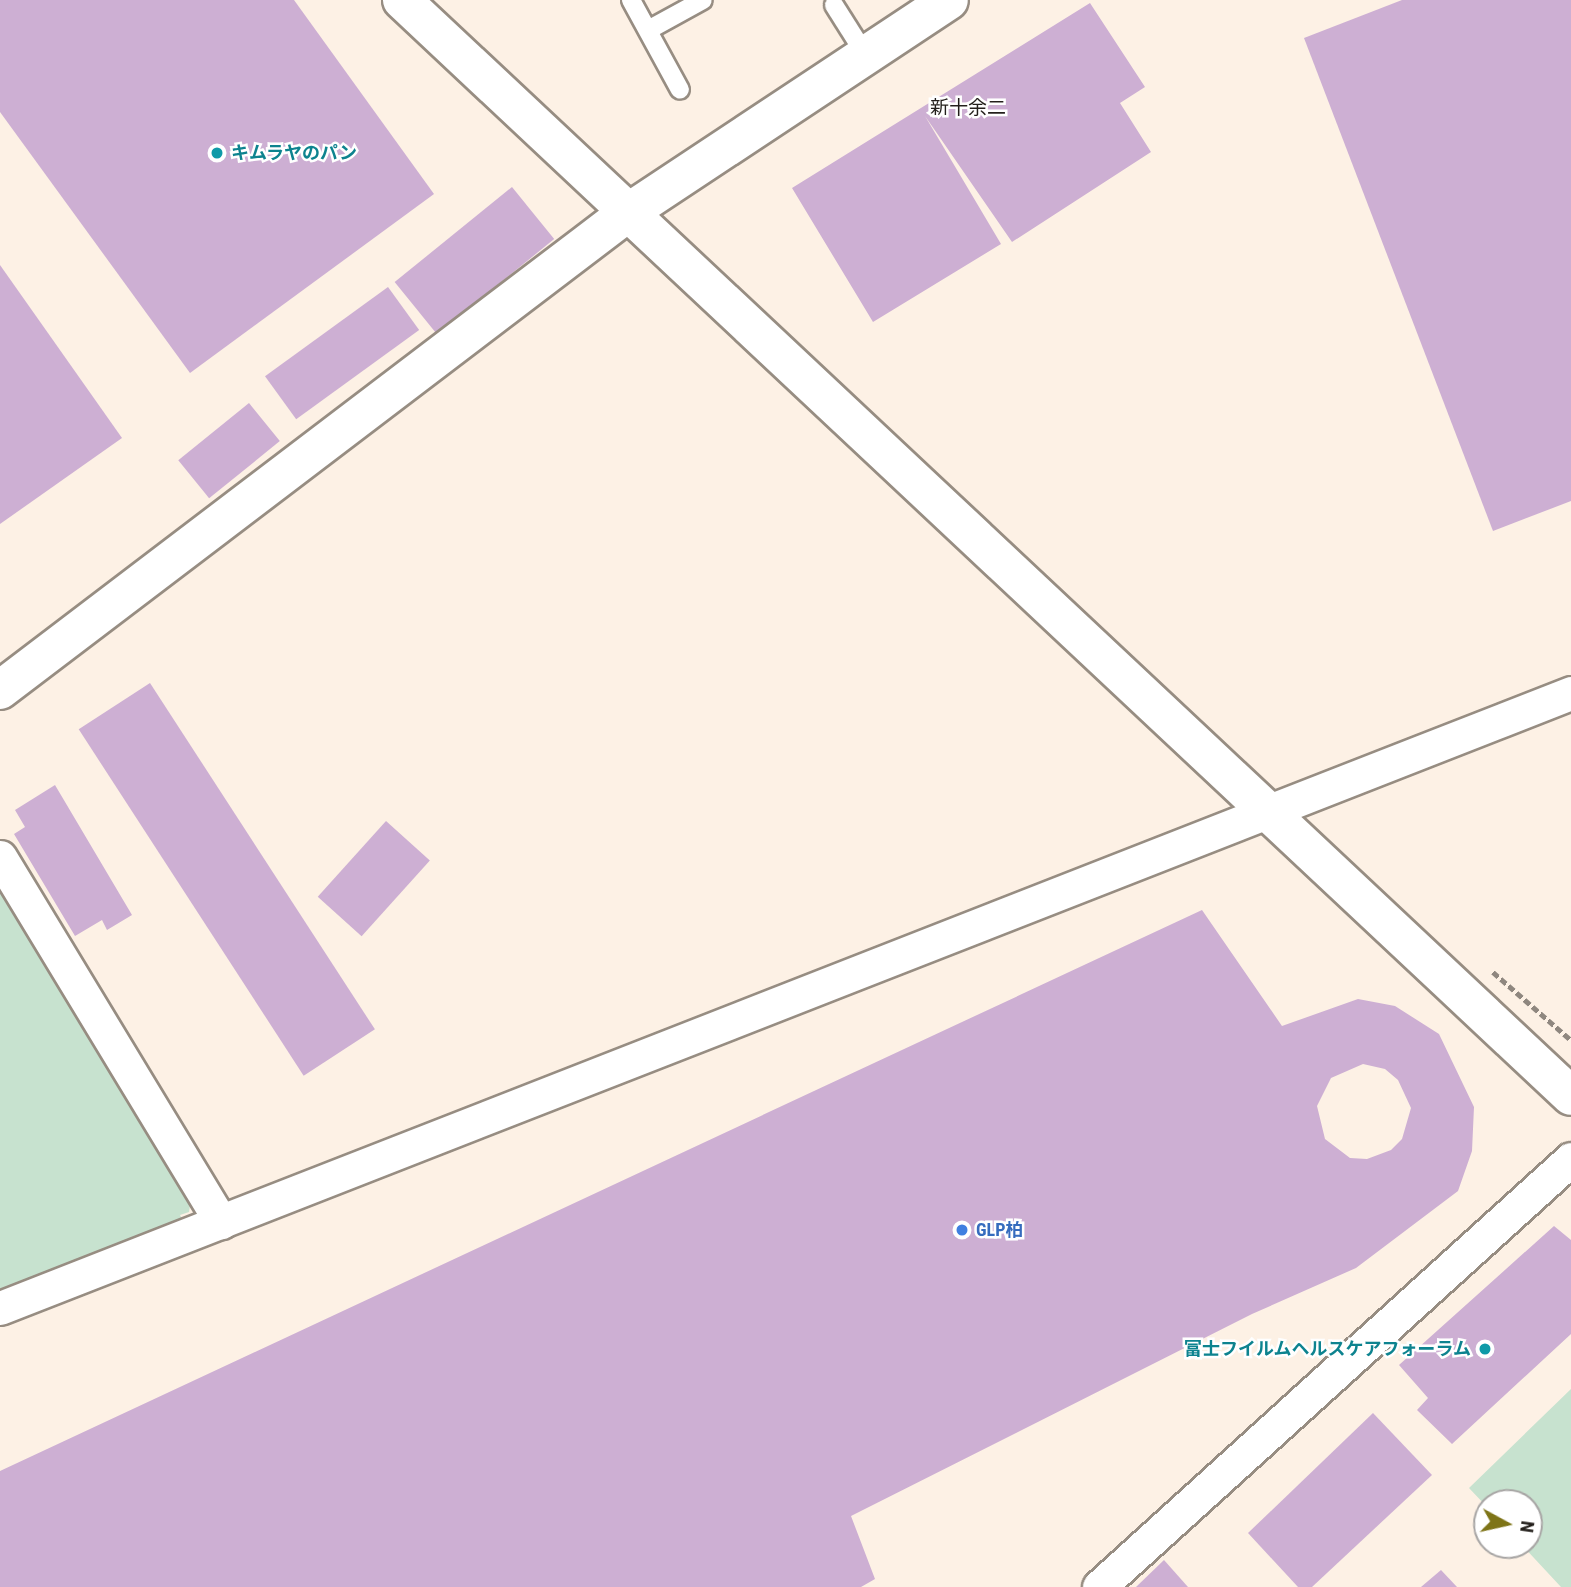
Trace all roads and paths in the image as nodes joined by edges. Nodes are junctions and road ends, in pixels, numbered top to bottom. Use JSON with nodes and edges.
{"nodes":[{"id":1,"x":402,"y":0,"type":"edge"},
{"id":2,"x":631,"y":0,"type":"edge"},
{"id":3,"x":703,"y":0,"type":"edge"},
{"id":4,"x":949,"y":0,"type":"edge"},
{"id":5,"x":834,"y":5,"type":"dead end"},
{"id":6,"x":650,"y":29,"type":"junction"},
{"id":7,"x":865,"y":54,"type":"junction"},
{"id":8,"x":680,"y":90,"type":"dead end"},
{"id":9,"x":626,"y":214,"type":"junction"},
{"id":10,"x":0,"y":690,"type":"edge"},
{"id":11,"x":1571,"y":693,"type":"edge"},
{"id":12,"x":1269,"y":812,"type":"junction"},
{"id":13,"x":0,"y":857,"type":"edge"},
{"id":14,"x":1571,"y":1096,"type":"edge"},
{"id":15,"x":1571,"y":1159,"type":"edge"},
{"id":16,"x":221,"y":1222,"type":"junction"},
{"id":17,"x":0,"y":1308,"type":"edge"},
{"id":18,"x":1099,"y":1587,"type":"edge"}],
"edges":[{"from":1,"to":9,"type":"street"},
{"from":2,"to":6,"type":"lane"},
{"from":3,"to":6,"type":"lane"},
{"from":4,"to":7,"type":"street"},
{"from":5,"to":7,"type":"lane"},
{"from":6,"to":8,"type":"lane"},
{"from":7,"to":9,"type":"street"},
{"from":9,"to":10,"type":"street"},
{"from":9,"to":12,"type":"street"},
{"from":11,"to":12,"type":"street"},
{"from":12,"to":14,"type":"street"},
{"from":12,"to":16,"type":"street"},
{"from":13,"to":16,"type":"street"},
{"from":15,"to":18,"type":"street"},
{"from":16,"to":17,"type":"street"}]}
